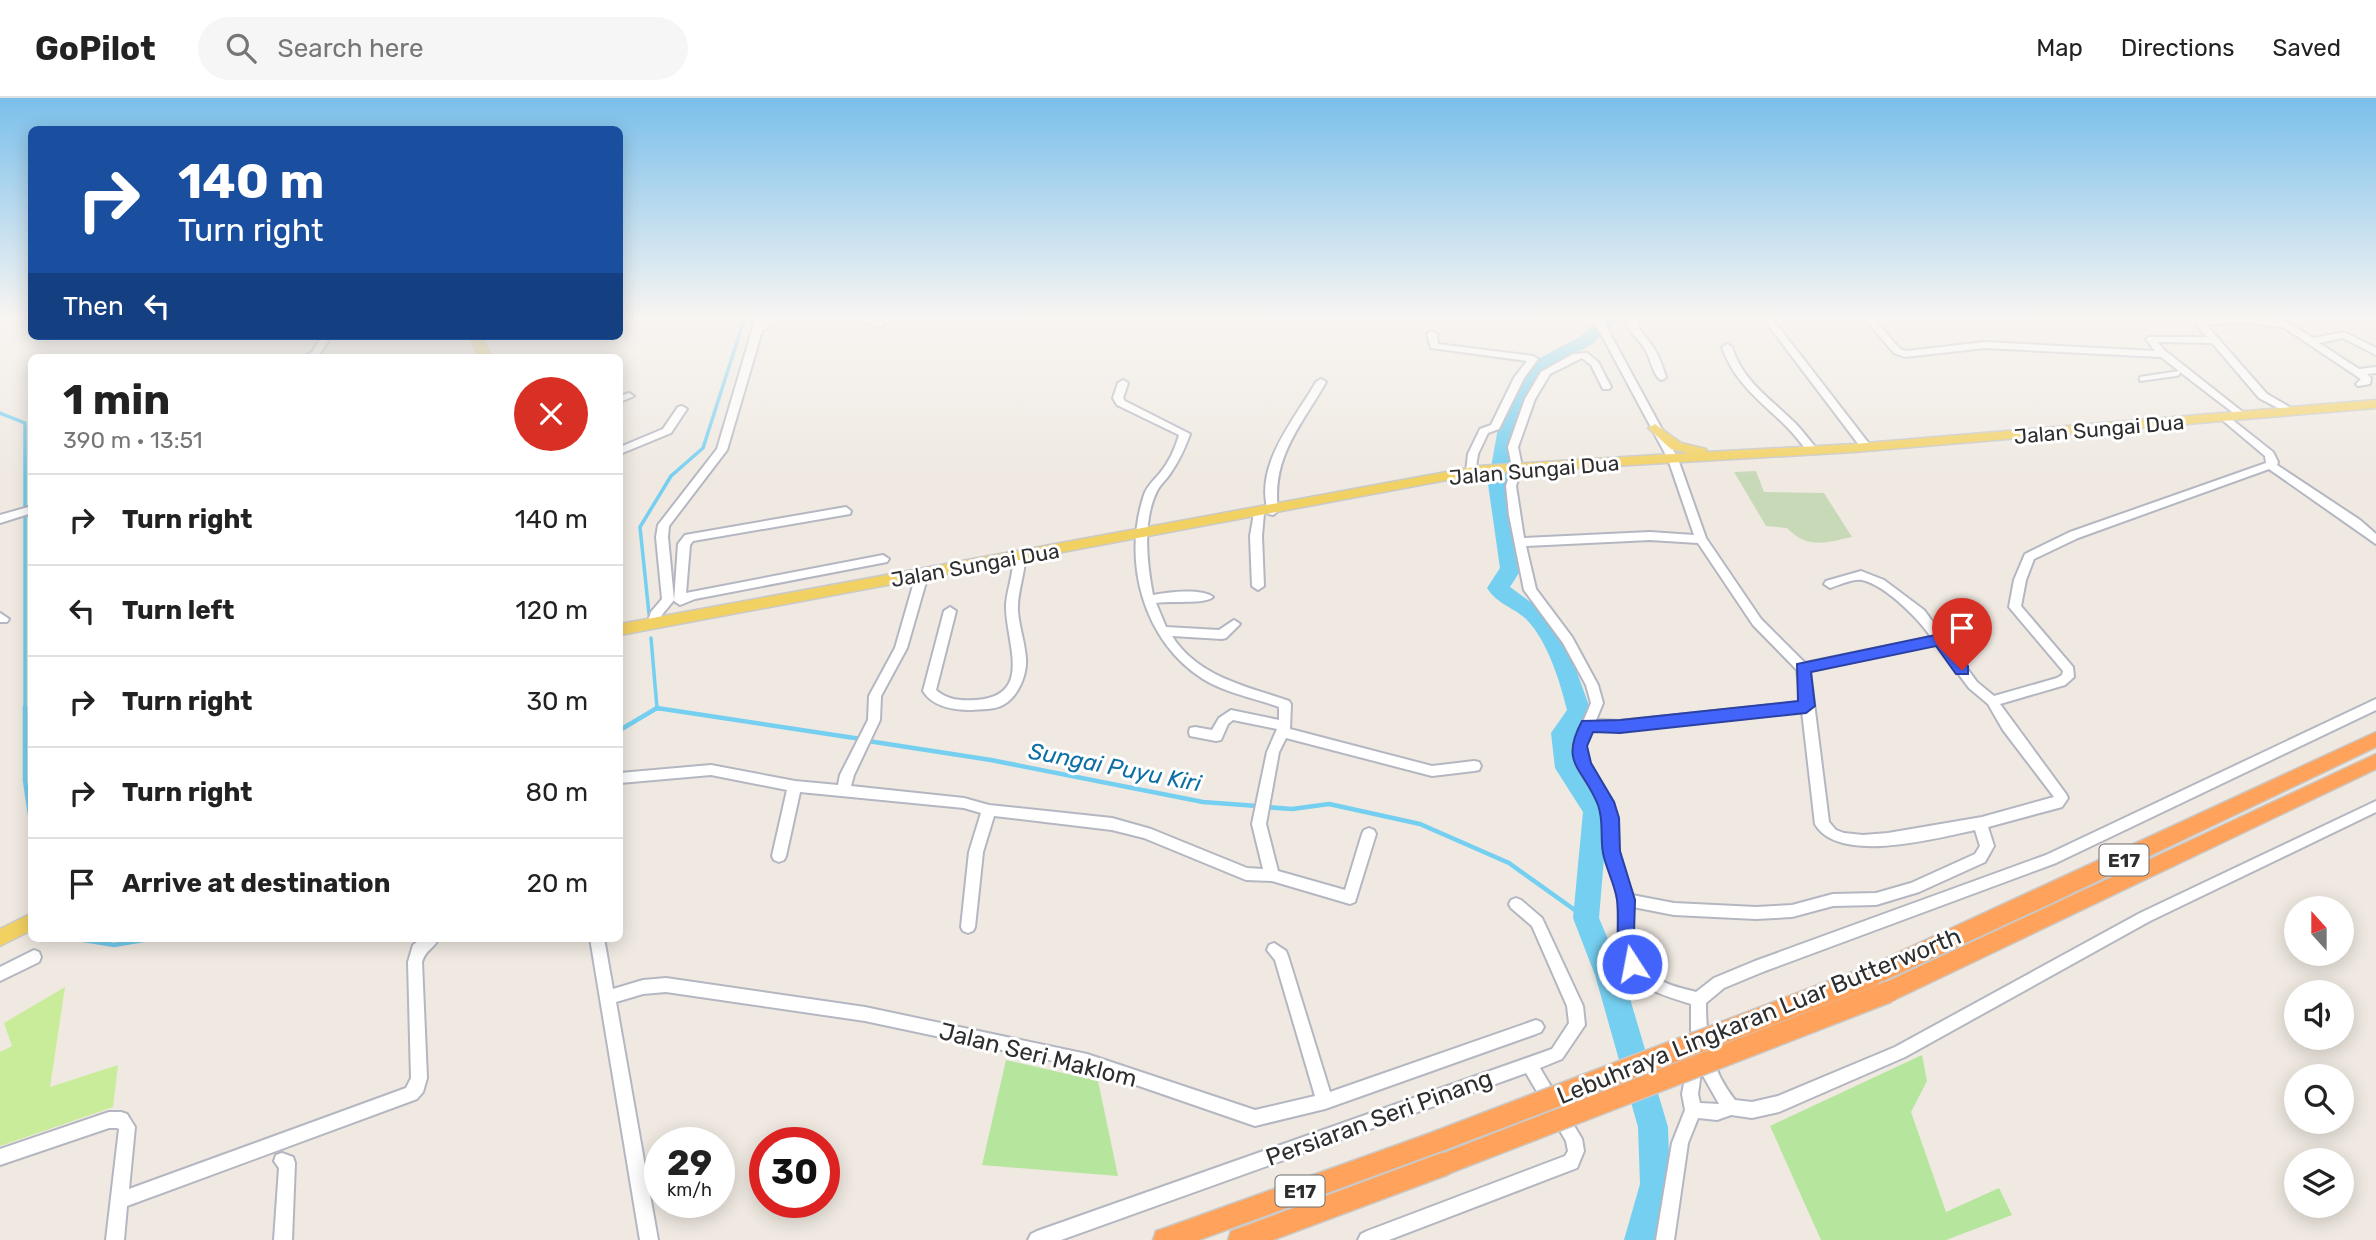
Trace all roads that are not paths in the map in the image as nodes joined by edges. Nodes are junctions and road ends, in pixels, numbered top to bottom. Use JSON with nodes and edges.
{"nodes":[{"id":1,"x":745,"y":370,"type":"edge"},
{"id":2,"x":1525,"y":370,"type":"edge"},
{"id":3,"x":1549,"y":370,"type":"edge"},
{"id":4,"x":1598,"y":370,"type":"edge"},
{"id":5,"x":1625,"y":370,"type":"edge"},
{"id":6,"x":1659,"y":370,"type":"edge"},
{"id":7,"x":1737,"y":370,"type":"edge"},
{"id":8,"x":1807,"y":370,"type":"edge"},
{"id":9,"x":2173,"y":370,"type":"edge"},
{"id":10,"x":2177,"y":370,"type":"edge"},
{"id":11,"x":2240,"y":370,"type":"edge"},
{"id":12,"x":2373,"y":370,"type":"edge"},
{"id":13,"x":2358,"y":372,"type":"joint"},
{"id":14,"x":2176,"y":373,"type":"junction"},
{"id":15,"x":1661,"y":377,"type":"dead end"},
{"id":16,"x":2143,"y":379,"type":"dead end"},
{"id":17,"x":1321,"y":382,"type":"dead end"},
{"id":18,"x":1123,"y":383,"type":"dead end"},
{"id":19,"x":2361,"y":384,"type":"dead end"},
{"id":20,"x":1605,"y":387,"type":"dead end"},
{"id":21,"x":2376,"y":404,"type":"edge"},
{"id":22,"x":682,"y":410,"type":"dead end"},
{"id":23,"x":2289,"y":411,"type":"junction"},
{"id":24,"x":2232,"y":416,"type":"junction"},
{"id":25,"x":1655,"y":428,"type":"junction"},
{"id":26,"x":1866,"y":447,"type":"junction"},
{"id":27,"x":623,"y":450,"type":"edge"},
{"id":28,"x":1813,"y":451,"type":"junction"},
{"id":29,"x":1727,"y":456,"type":"junction"},
{"id":30,"x":1672,"y":459,"type":"junction"},
{"id":31,"x":1605,"y":463,"type":"junction"},
{"id":32,"x":2270,"y":465,"type":"junction"},
{"id":33,"x":1514,"y":467,"type":"junction"},
{"id":34,"x":1475,"y":471,"type":"junction"},
{"id":35,"x":28,"y":510,"type":"edge"},
{"id":36,"x":846,"y":511,"type":"dead end"},
{"id":37,"x":1266,"y":512,"type":"junction"},
{"id":38,"x":4,"y":518,"type":"edge"},
{"id":39,"x":1143,"y":534,"type":"junction"},
{"id":40,"x":1701,"y":539,"type":"junction"},
{"id":41,"x":2376,"y":540,"type":"edge"},
{"id":42,"x":1521,"y":542,"type":"junction"},
{"id":43,"x":1019,"y":557,"type":"junction"},
{"id":44,"x":883,"y":559,"type":"dead end"},
{"id":45,"x":922,"y":575,"type":"junction"},
{"id":46,"x":1830,"y":584,"type":"dead end"},
{"id":47,"x":744,"y":585,"type":"junction"},
{"id":48,"x":1258,"y":586,"type":"dead end"},
{"id":49,"x":1207,"y":597,"type":"dead end"},
{"id":50,"x":1149,"y":600,"type":"junction"},
{"id":51,"x":674,"y":601,"type":"junction"},
{"id":52,"x":744,"y":607,"type":"junction"},
{"id":53,"x":950,"y":611,"type":"dead end"},
{"id":54,"x":700,"y":615,"type":"junction"},
{"id":55,"x":653,"y":624,"type":"junction"},
{"id":56,"x":1234,"y":624,"type":"dead end"},
{"id":57,"x":623,"y":629,"type":"edge"},
{"id":58,"x":1163,"y":631,"type":"junction"},
{"id":59,"x":1940,"y":639,"type":"junction"},
{"id":60,"x":1803,"y":668,"type":"junction"},
{"id":61,"x":1992,"y":701,"type":"junction"},
{"id":62,"x":2376,"y":704,"type":"edge"},
{"id":63,"x":1806,"y":706,"type":"junction"},
{"id":64,"x":1588,"y":725,"type":"junction"},
{"id":65,"x":1284,"y":729,"type":"junction"},
{"id":66,"x":1195,"y":732,"type":"dead end"},
{"id":67,"x":2376,"y":739,"type":"edge"},
{"id":68,"x":2376,"y":761,"type":"edge"},
{"id":69,"x":1474,"y":766,"type":"dead end"},
{"id":70,"x":623,"y":778,"type":"edge"},
{"id":71,"x":795,"y":786,"type":"junction"},
{"id":72,"x":844,"y":789,"type":"junction"},
{"id":73,"x":2376,"y":806,"type":"edge"},
{"id":74,"x":989,"y":810,"type":"junction"},
{"id":75,"x":1980,"y":822,"type":"junction"},
{"id":76,"x":1369,"y":834,"type":"dead end"},
{"id":77,"x":779,"y":856,"type":"dead end"},
{"id":78,"x":1272,"y":875,"type":"junction"},
{"id":79,"x":1626,"y":900,"type":"junction"},
{"id":80,"x":1516,"y":904,"type":"dead end"},
{"id":81,"x":28,"y":923,"type":"edge"},
{"id":82,"x":968,"y":927,"type":"dead end"},
{"id":83,"x":0,"y":938,"type":"edge"},
{"id":84,"x":427,"y":942,"type":"edge"},
{"id":85,"x":598,"y":942,"type":"edge"},
{"id":86,"x":1274,"y":950,"type":"dead end"},
{"id":87,"x":34,"y":957,"type":"dead end"},
{"id":88,"x":0,"y":974,"type":"edge"},
{"id":89,"x":608,"y":997,"type":"junction"},
{"id":90,"x":1699,"y":1000,"type":"junction"},
{"id":91,"x":1536,"y":1027,"type":"dead end"},
{"id":92,"x":1700,"y":1054,"type":"junction"},
{"id":93,"x":1529,"y":1063,"type":"junction"},
{"id":94,"x":1325,"y":1101,"type":"junction"},
{"id":95,"x":1731,"y":1107,"type":"junction"},
{"id":96,"x":1693,"y":1110,"type":"junction"},
{"id":97,"x":1441,"y":1152,"type":"junction"},
{"id":98,"x":0,"y":1157,"type":"edge"},
{"id":99,"x":282,"y":1161,"type":"dead end"},
{"id":100,"x":119,"y":1200,"type":"junction"},
{"id":101,"x":115,"y":1240,"type":"edge"},
{"id":102,"x":283,"y":1240,"type":"edge"},
{"id":103,"x":649,"y":1240,"type":"edge"},
{"id":104,"x":1037,"y":1240,"type":"edge"},
{"id":105,"x":1165,"y":1240,"type":"edge"},
{"id":106,"x":1240,"y":1240,"type":"edge"},
{"id":107,"x":1367,"y":1240,"type":"edge"},
{"id":108,"x":1665,"y":1240,"type":"edge"}],
"edges":[{"from":1,"to":51,"type":"street"},
{"from":2,"to":34,"type":"street"},
{"from":3,"to":33,"type":"street"},
{"from":4,"to":20,"type":"street"},
{"from":5,"to":25,"type":"street"},
{"from":6,"to":15,"type":"street"},
{"from":7,"to":28,"type":"street"},
{"from":8,"to":26,"type":"street"},
{"from":9,"to":14,"type":"street"},
{"from":10,"to":24,"type":"street"},
{"from":11,"to":23,"type":"street"},
{"from":12,"to":13,"type":"street"},
{"from":13,"to":19,"type":"street"},
{"from":14,"to":16,"type":"street"},
{"from":14,"to":24,"type":"street"},
{"from":17,"to":37,"type":"street"},
{"from":18,"to":39,"type":"street"},
{"from":21,"to":23,"type":"main road","name":"Jalan Sungai Dua"},
{"from":22,"to":27,"type":"street"},
{"from":23,"to":24,"type":"main road","name":"Jalan Sungai Dua"},
{"from":24,"to":26,"type":"main road","name":"Jalan Sungai Dua"},
{"from":24,"to":32,"type":"street"},
{"from":25,"to":29,"type":"main road"},
{"from":25,"to":30,"type":"street"},
{"from":25,"to":31,"type":"main road"},
{"from":26,"to":28,"type":"main road","name":"Jalan Sungai Dua"},
{"from":28,"to":29,"type":"main road","name":"Jalan Sungai Dua"},
{"from":29,"to":30,"type":"main road","name":"Jalan Sungai Dua"},
{"from":30,"to":31,"type":"main road","name":"Jalan Sungai Dua"},
{"from":30,"to":40,"type":"street"},
{"from":31,"to":33,"type":"main road","name":"Jalan Sungai Dua"},
{"from":32,"to":41,"type":"street"},
{"from":32,"to":61,"type":"street"},
{"from":33,"to":34,"type":"main road","name":"Jalan Sungai Dua"},
{"from":33,"to":42,"type":"street"},
{"from":34,"to":37,"type":"main road","name":"Jalan Sungai Dua"},
{"from":35,"to":38,"type":"street"},
{"from":36,"to":51,"type":"street"},
{"from":37,"to":39,"type":"main road","name":"Jalan Sungai Dua"},
{"from":37,"to":48,"type":"street"},
{"from":39,"to":43,"type":"main road","name":"Jalan Sungai Dua"},
{"from":39,"to":50,"type":"street"},
{"from":40,"to":42,"type":"street"},
{"from":40,"to":60,"type":"street"},
{"from":42,"to":64,"type":"street"},
{"from":43,"to":45,"type":"main road","name":"Jalan Sungai Dua"},
{"from":43,"to":53,"type":"street"},
{"from":44,"to":47,"type":"street"},
{"from":45,"to":52,"type":"main road","name":"Jalan Sungai Dua"},
{"from":45,"to":72,"type":"street"},
{"from":46,"to":59,"type":"street"},
{"from":47,"to":51,"type":"street"},
{"from":47,"to":52,"type":"street"},
{"from":49,"to":50,"type":"street"},
{"from":50,"to":58,"type":"street"},
{"from":51,"to":54,"type":"street"},
{"from":51,"to":55,"type":"street"},
{"from":52,"to":54,"type":"main road","name":"Jalan Sungai Dua"},
{"from":54,"to":55,"type":"main road","name":"Jalan Sungai Dua"},
{"from":55,"to":57,"type":"main road","name":"Jalan Sungai Dua"},
{"from":56,"to":58,"type":"street"},
{"from":58,"to":65,"type":"street"},
{"from":59,"to":60,"type":"street"},
{"from":59,"to":61,"type":"street"},
{"from":60,"to":63,"type":"street"},
{"from":61,"to":75,"type":"street"},
{"from":62,"to":90,"type":"street"},
{"from":63,"to":64,"type":"street"},
{"from":63,"to":75,"type":"street"},
{"from":64,"to":79,"type":"street"},
{"from":65,"to":66,"type":"street"},
{"from":65,"to":69,"type":"street"},
{"from":65,"to":78,"type":"street"},
{"from":67,"to":97,"type":"highway","name":"Lebuhraya Lingkaran Luar Butterworth","number":"E17","bridge":true},
{"from":68,"to":97,"type":"highway","name":"Lebuhraya Lingkaran Luar Butterworth","number":"E17","bridge":true},
{"from":70,"to":71,"type":"street"},
{"from":71,"to":72,"type":"street"},
{"from":71,"to":77,"type":"street"},
{"from":72,"to":74,"type":"street"},
{"from":73,"to":95,"type":"street"},
{"from":74,"to":78,"type":"street"},
{"from":74,"to":82,"type":"street"},
{"from":75,"to":79,"type":"street"},
{"from":76,"to":78,"type":"street"},
{"from":79,"to":90,"type":"street"},
{"from":80,"to":93,"type":"street","name":"Persiaran Seri Pinang"},
{"from":81,"to":83,"type":"main road"},
{"from":84,"to":100,"type":"street"},
{"from":85,"to":89,"type":"street"},
{"from":86,"to":94,"type":"street"},
{"from":87,"to":88,"type":"street"},
{"from":89,"to":94,"type":"street","name":"Jalan Seri Maklom"},
{"from":89,"to":103,"type":"street"},
{"from":90,"to":92,"type":"street"},
{"from":91,"to":94,"type":"street","name":"Jalan Seri Maklom"},
{"from":92,"to":95,"type":"street"},
{"from":92,"to":96,"type":"street"},
{"from":93,"to":104,"type":"street","name":"Persiaran Seri Pinang"},
{"from":93,"to":107,"type":"street"},
{"from":95,"to":96,"type":"street"},
{"from":96,"to":108,"type":"street"},
{"from":97,"to":105,"type":"highway","name":"Lebuhraya Lingkaran Luar Butterworth","number":"E17"},
{"from":97,"to":106,"type":"highway","name":"Lebuhraya Lingkaran Luar Butterworth","number":"E17"},
{"from":98,"to":100,"type":"street"},
{"from":99,"to":102,"type":"street"},
{"from":100,"to":101,"type":"street"}]}
